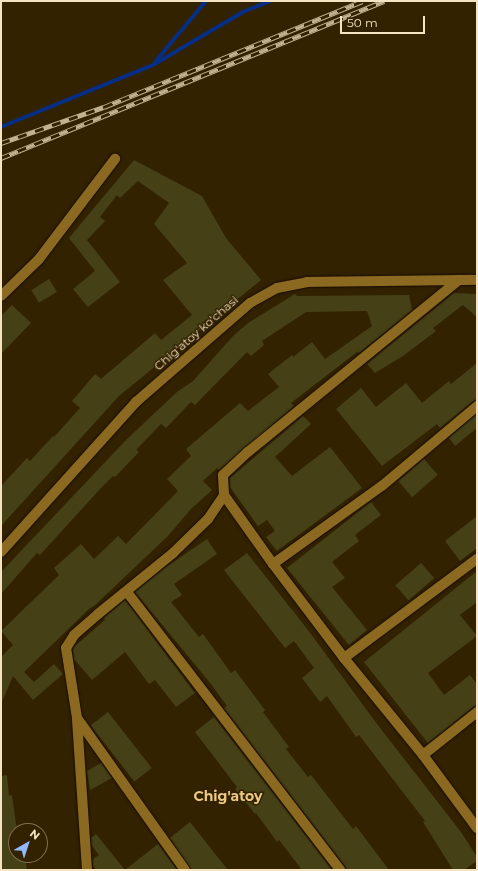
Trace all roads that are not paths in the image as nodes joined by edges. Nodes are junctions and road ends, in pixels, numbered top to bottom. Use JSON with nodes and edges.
{"nodes":[{"id":1,"x":115,"y":159,"type":"dead end"},
{"id":2,"x":459,"y":280,"type":"junction"},
{"id":3,"x":477,"y":280,"type":"edge"},
{"id":4,"x":1,"y":296,"type":"edge"},
{"id":5,"x":477,"y":406,"type":"edge"},
{"id":6,"x":224,"y":495,"type":"junction"},
{"id":7,"x":1,"y":552,"type":"edge"},
{"id":8,"x":477,"y":559,"type":"edge"},
{"id":9,"x":273,"y":564,"type":"junction"},
{"id":10,"x":127,"y":592,"type":"junction"},
{"id":11,"x":344,"y":658,"type":"junction"},
{"id":12,"x":477,"y":712,"type":"edge"},
{"id":13,"x":77,"y":718,"type":"junction"},
{"id":14,"x":423,"y":755,"type":"junction"},
{"id":15,"x":477,"y":828,"type":"edge"},
{"id":16,"x":87,"y":870,"type":"edge"},
{"id":17,"x":184,"y":870,"type":"edge"},
{"id":18,"x":340,"y":870,"type":"edge"}],
"edges":[{"from":1,"to":4,"type":"street"},
{"from":2,"to":3,"type":"street","name":"Chig'atoy ko'chasi"},
{"from":2,"to":6,"type":"street"},
{"from":2,"to":7,"type":"street","name":"Chig'atoy ko'chasi"},
{"from":5,"to":9,"type":"street"},
{"from":6,"to":9,"type":"street"},
{"from":6,"to":10,"type":"street"},
{"from":8,"to":11,"type":"street"},
{"from":9,"to":11,"type":"street"},
{"from":10,"to":13,"type":"street"},
{"from":10,"to":18,"type":"street"},
{"from":11,"to":14,"type":"street"},
{"from":12,"to":14,"type":"street"},
{"from":13,"to":16,"type":"street"},
{"from":13,"to":17,"type":"street"},
{"from":14,"to":15,"type":"street"}]}
